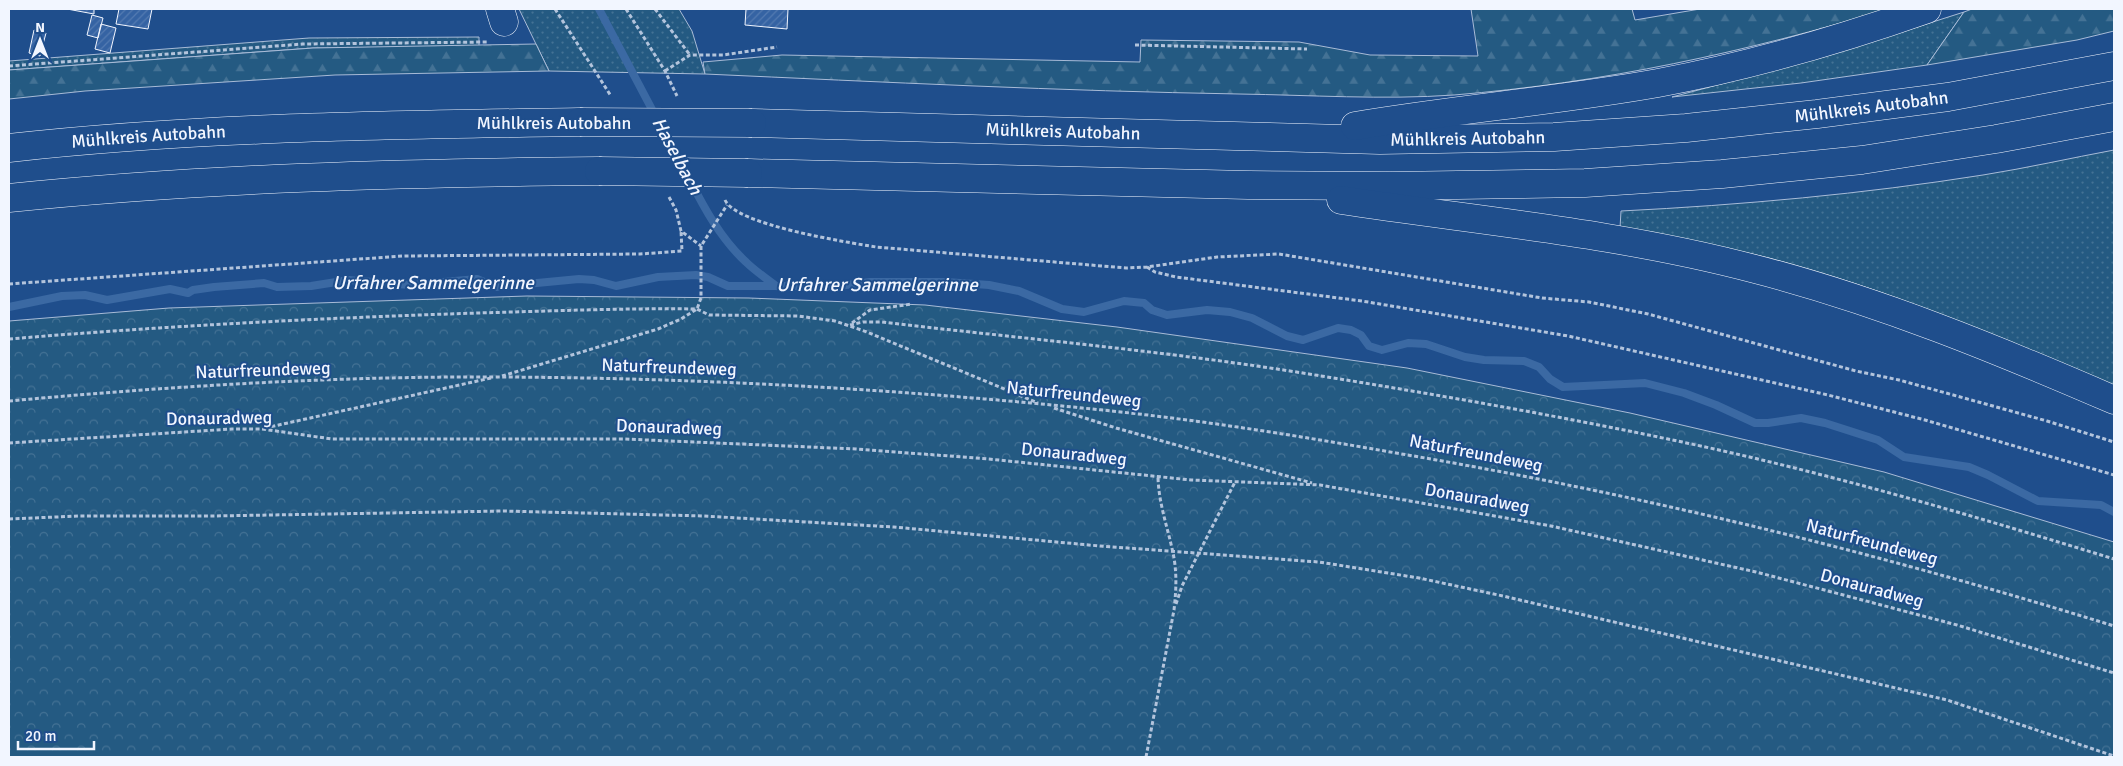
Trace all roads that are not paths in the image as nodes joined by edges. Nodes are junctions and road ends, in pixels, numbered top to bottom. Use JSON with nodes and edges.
{"nodes":[{"id":1,"x":1927,"y":9,"type":"edge"},
{"id":2,"x":2114,"y":66,"type":"edge"},
{"id":3,"x":2114,"y":117,"type":"edge"},
{"id":4,"x":1282,"y":138,"type":"junction"},
{"id":5,"x":9,"y":148,"type":"edge"},
{"id":6,"x":1248,"y":185,"type":"junction"},
{"id":7,"x":9,"y":198,"type":"edge"},
{"id":8,"x":2114,"y":400,"type":"edge"}],
"edges":[{"from":1,"to":4,"type":"highway"},
{"from":2,"to":4,"type":"highway","name":"Mühlkreis Autobahn"},
{"from":3,"to":6,"type":"highway"},
{"from":4,"to":5,"type":"highway","name":"Mühlkreis Autobahn","bridge":true},
{"from":6,"to":7,"type":"highway","bridge":true},
{"from":6,"to":8,"type":"highway"}]}
